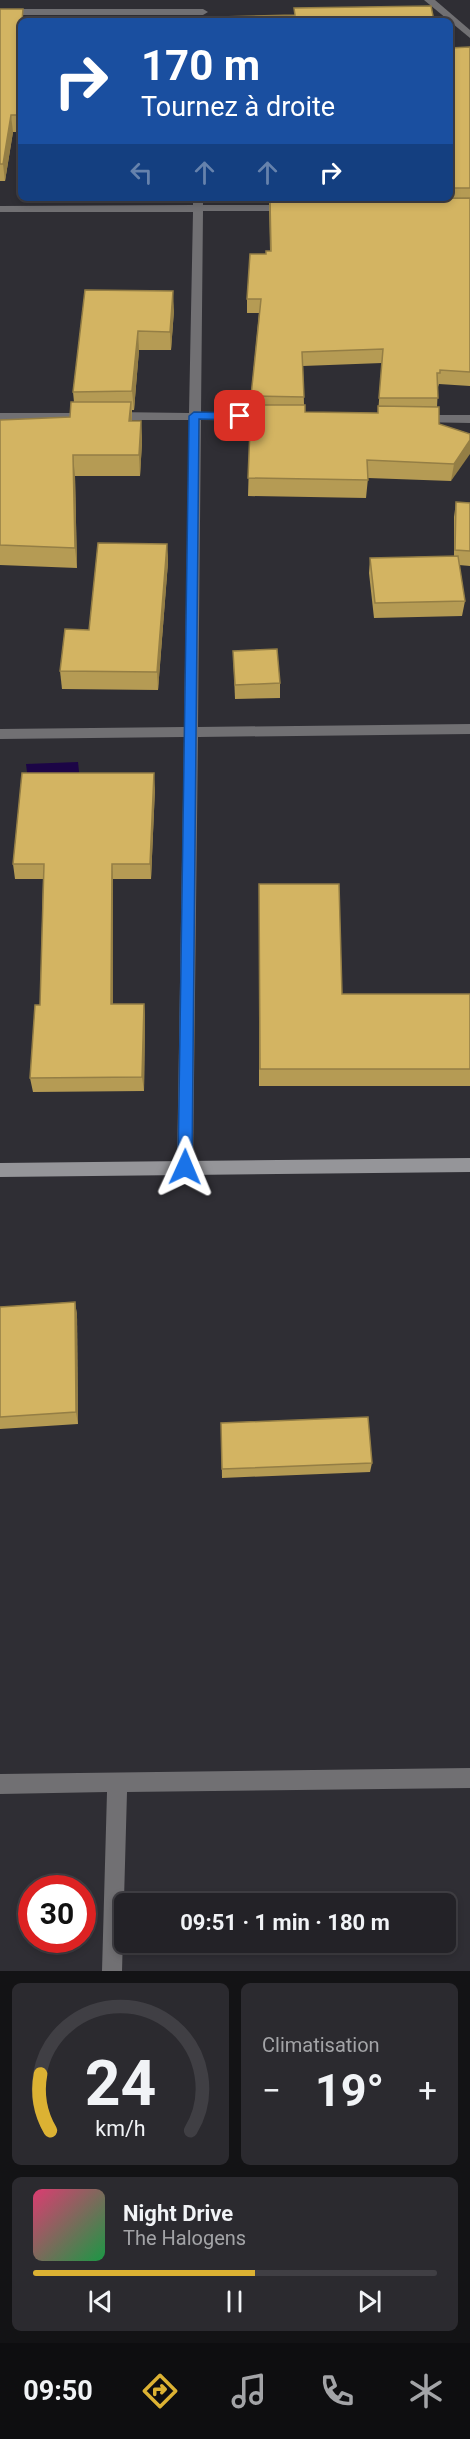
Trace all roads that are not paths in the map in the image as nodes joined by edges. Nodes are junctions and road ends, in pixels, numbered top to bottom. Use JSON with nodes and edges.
{"nodes":[{"id":1,"x":204,"y":0,"type":"edge"},
{"id":2,"x":429,"y":0,"type":"edge"},
{"id":3,"x":0,"y":12,"type":"edge"},
{"id":4,"x":203,"y":17,"type":"edge"},
{"id":5,"x":450,"y":18,"type":"edge"},
{"id":6,"x":453,"y":20,"type":"edge"},
{"id":7,"x":470,"y":35,"type":"edge"},
{"id":8,"x":197,"y":203,"type":"edge"},
{"id":9,"x":304,"y":208,"type":"edge"},
{"id":10,"x":0,"y":209,"type":"edge"},
{"id":11,"x":194,"y":416,"type":"junction"},
{"id":12,"x":0,"y":417,"type":"edge"},
{"id":13,"x":278,"y":417,"type":"edge"},
{"id":14,"x":410,"y":418,"type":"edge"},
{"id":15,"x":470,"y":419,"type":"edge"},
{"id":16,"x":470,"y":729,"type":"edge"},
{"id":17,"x":191,"y":733,"type":"junction"},
{"id":18,"x":0,"y":734,"type":"edge"},
{"id":19,"x":470,"y":1165,"type":"edge"},
{"id":20,"x":185,"y":1167,"type":"junction"},
{"id":21,"x":0,"y":1170,"type":"edge"},
{"id":22,"x":470,"y":1778,"type":"edge"},
{"id":23,"x":117,"y":1782,"type":"junction"},
{"id":24,"x":0,"y":1784,"type":"edge"},
{"id":25,"x":112,"y":1971,"type":"edge"}],
"edges":[{"from":1,"to":4,"type":"street"},
{"from":2,"to":5,"type":"street"},
{"from":3,"to":4,"type":"street"},
{"from":6,"to":7,"type":"street"},
{"from":8,"to":9,"type":"street"},
{"from":8,"to":10,"type":"street"},
{"from":8,"to":11,"type":"street"},
{"from":11,"to":12,"type":"street"},
{"from":11,"to":13,"type":"street"},
{"from":11,"to":17,"type":"street"},
{"from":14,"to":15,"type":"street"},
{"from":16,"to":17,"type":"street"},
{"from":17,"to":18,"type":"street"},
{"from":17,"to":20,"type":"street"},
{"from":19,"to":20,"type":"street"},
{"from":20,"to":21,"type":"street"},
{"from":22,"to":23,"type":"street"},
{"from":23,"to":24,"type":"street"},
{"from":23,"to":25,"type":"street"}]}
